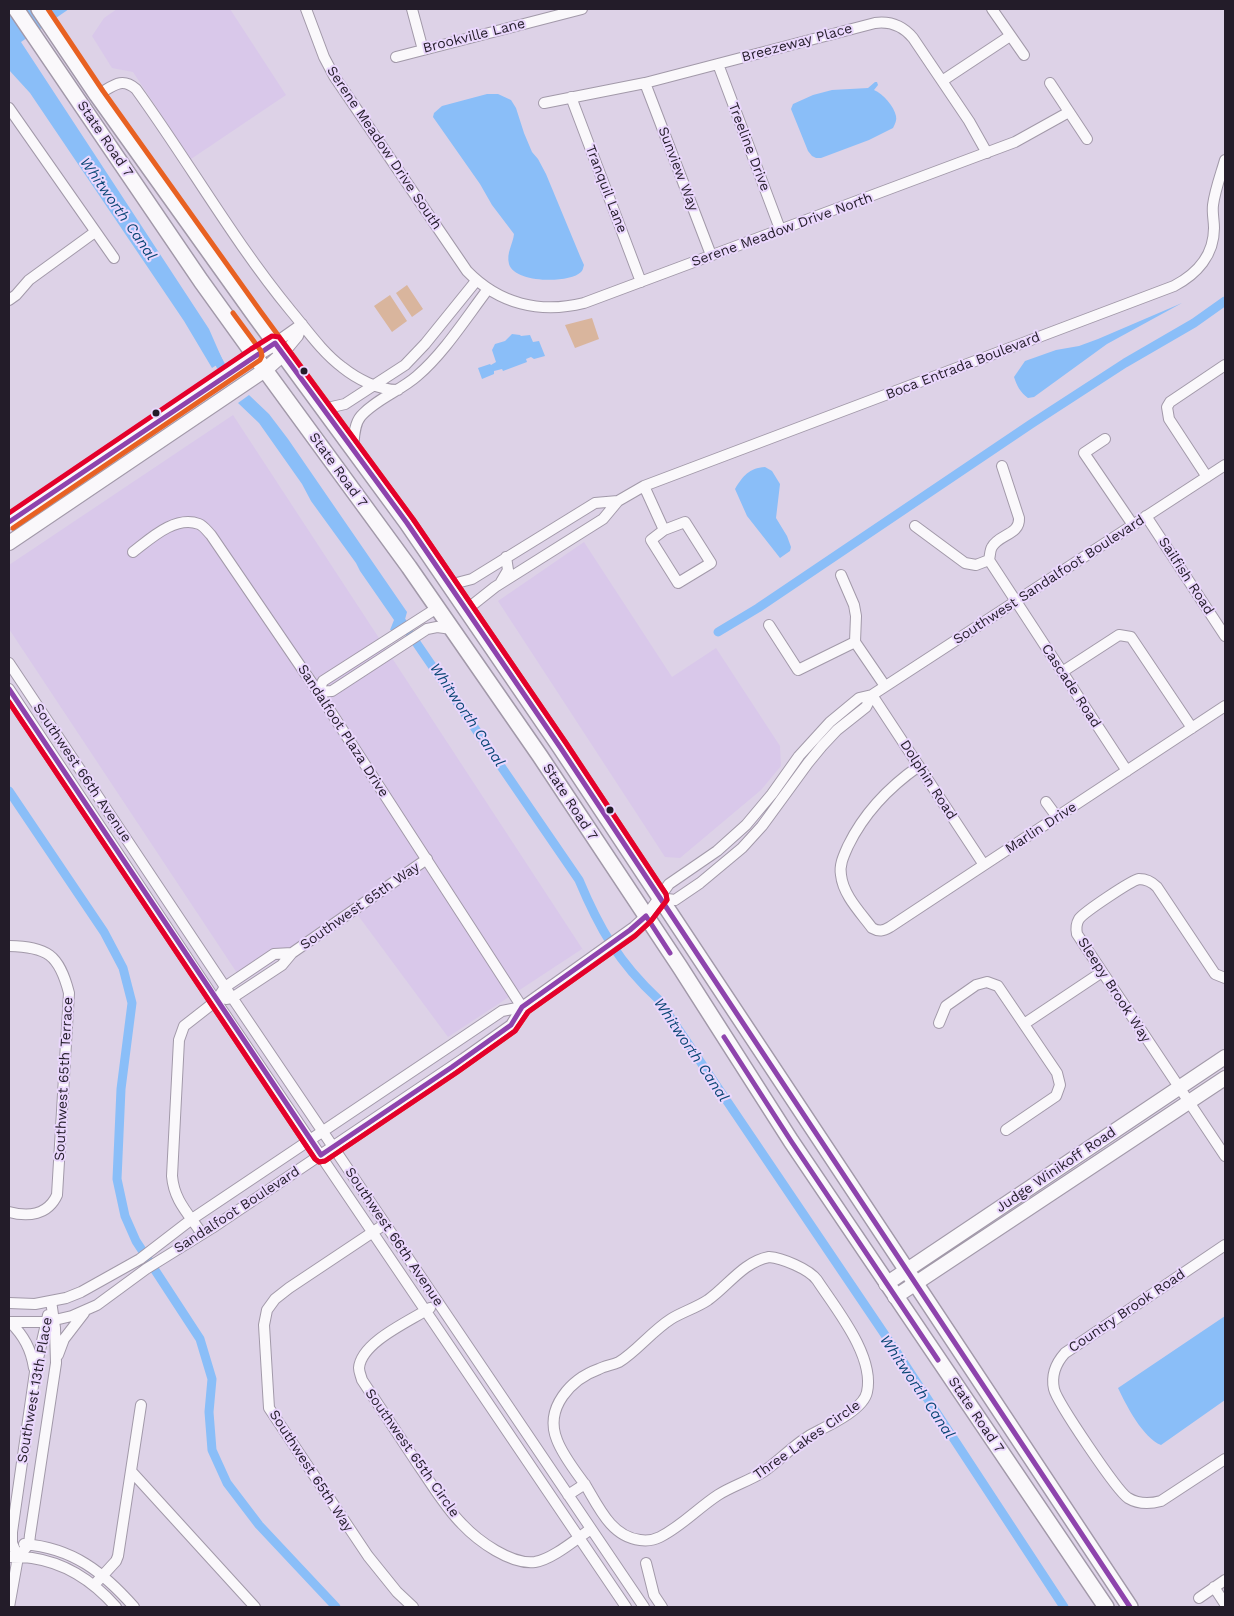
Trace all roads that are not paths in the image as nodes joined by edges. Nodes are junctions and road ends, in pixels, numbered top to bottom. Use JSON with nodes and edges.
{"nodes":[{"id":1,"x":16,"y":9,"type":"edge"},
{"id":2,"x":39,"y":9,"type":"edge"},
{"id":3,"x":306,"y":9,"type":"edge"},
{"id":4,"x":412,"y":9,"type":"edge"},
{"id":5,"x":582,"y":9,"type":"edge"},
{"id":6,"x":992,"y":9,"type":"edge"},
{"id":7,"x":1010,"y":36,"type":"junction"},
{"id":8,"x":422,"y":50,"type":"junction"},
{"id":9,"x":1024,"y":55,"type":"dead end"},
{"id":10,"x":396,"y":57,"type":"dead end"},
{"id":11,"x":718,"y":64,"type":"junction"},
{"id":12,"x":942,"y":82,"type":"junction"},
{"id":13,"x":645,"y":83,"type":"junction"},
{"id":14,"x":1050,"y":83,"type":"dead end"},
{"id":15,"x":97,"y":95,"type":"junction"},
{"id":16,"x":571,"y":97,"type":"junction"},
{"id":17,"x":544,"y":103,"type":"dead end"},
{"id":18,"x":9,"y":108,"type":"edge"},
{"id":19,"x":1069,"y":112,"type":"junction"},
{"id":20,"x":1087,"y":139,"type":"dead end"},
{"id":21,"x":988,"y":153,"type":"junction"},
{"id":22,"x":1225,"y":160,"type":"edge"},
{"id":23,"x":780,"y":229,"type":"junction"},
{"id":24,"x":95,"y":232,"type":"junction"},
{"id":25,"x":711,"y":255,"type":"junction"},
{"id":26,"x":114,"y":258,"type":"dead end"},
{"id":27,"x":476,"y":280,"type":"junction"},
{"id":28,"x":641,"y":282,"type":"junction"},
{"id":29,"x":488,"y":289,"type":"junction"},
{"id":30,"x":9,"y":300,"type":"edge"},
{"id":31,"x":302,"y":324,"type":"junction"},
{"id":32,"x":425,"y":344,"type":"junction"},
{"id":33,"x":279,"y":349,"type":"junction"},
{"id":34,"x":437,"y":355,"type":"junction"},
{"id":35,"x":255,"y":356,"type":"junction"},
{"id":36,"x":1225,"y":365,"type":"edge"},
{"id":37,"x":265,"y":370,"type":"junction"},
{"id":38,"x":375,"y":386,"type":"junction"},
{"id":39,"x":398,"y":390,"type":"junction"},
{"id":40,"x":324,"y":409,"type":"junction"},
{"id":41,"x":1105,"y":439,"type":"dead end"},
{"id":42,"x":353,"y":449,"type":"junction"},
{"id":43,"x":1225,"y":465,"type":"edge"},
{"id":44,"x":1002,"y":466,"type":"dead end"},
{"id":45,"x":1207,"y":477,"type":"junction"},
{"id":46,"x":644,"y":486,"type":"junction"},
{"id":47,"x":618,"y":501,"type":"junction"},
{"id":48,"x":1146,"y":516,"type":"junction"},
{"id":49,"x":9,"y":522,"type":"edge"},
{"id":50,"x":1133,"y":525,"type":"junction"},
{"id":51,"x":915,"y":526,"type":"dead end"},
{"id":52,"x":664,"y":530,"type":"junction"},
{"id":53,"x":9,"y":543,"type":"edge"},
{"id":54,"x":133,"y":552,"type":"dead end"},
{"id":55,"x":506,"y":557,"type":"junction"},
{"id":56,"x":989,"y":560,"type":"junction"},
{"id":57,"x":409,"y":567,"type":"junction"},
{"id":58,"x":842,"y":575,"type":"dead end"},
{"id":59,"x":449,"y":585,"type":"junction"},
{"id":60,"x":499,"y":585,"type":"junction"},
{"id":61,"x":1015,"y":601,"type":"junction"},
{"id":62,"x":437,"y":608,"type":"junction"},
{"id":63,"x":466,"y":610,"type":"junction"},
{"id":64,"x":769,"y":625,"type":"dead end"},
{"id":65,"x":452,"y":629,"type":"junction"},
{"id":66,"x":1225,"y":636,"type":"edge"},
{"id":67,"x":855,"y":642,"type":"junction"},
{"id":68,"x":493,"y":649,"type":"junction"},
{"id":69,"x":9,"y":663,"type":"edge"},
{"id":70,"x":1062,"y":672,"type":"junction"},
{"id":71,"x":20,"y":680,"type":"junction"},
{"id":72,"x":885,"y":686,"type":"junction"},
{"id":73,"x":9,"y":689,"type":"edge"},
{"id":74,"x":318,"y":692,"type":"junction"},
{"id":75,"x":872,"y":695,"type":"junction"},
{"id":76,"x":1225,"y":706,"type":"edge"},
{"id":77,"x":1192,"y":728,"type":"junction"},
{"id":78,"x":919,"y":766,"type":"junction"},
{"id":79,"x":1127,"y":771,"type":"junction"},
{"id":80,"x":1046,"y":802,"type":"dead end"},
{"id":81,"x":1057,"y":818,"type":"junction"},
{"id":82,"x":732,"y":839,"type":"joint"},
{"id":83,"x":427,"y":859,"type":"junction"},
{"id":84,"x":984,"y":865,"type":"junction"},
{"id":85,"x":145,"y":867,"type":"junction"},
{"id":86,"x":133,"y":875,"type":"junction"},
{"id":87,"x":660,"y":898,"type":"junction"},
{"id":88,"x":646,"y":916,"type":"junction"},
{"id":89,"x":9,"y":946,"type":"edge"},
{"id":90,"x":292,"y":953,"type":"junction"},
{"id":91,"x":1102,"y":972,"type":"junction"},
{"id":92,"x":1225,"y":978,"type":"edge"},
{"id":93,"x":225,"y":986,"type":"junction"},
{"id":94,"x":232,"y":998,"type":"junction"},
{"id":95,"x":216,"y":1000,"type":"junction"},
{"id":96,"x":522,"y":1007,"type":"junction"},
{"id":97,"x":939,"y":1023,"type":"dead end"},
{"id":98,"x":1024,"y":1024,"type":"junction"},
{"id":99,"x":1225,"y":1057,"type":"edge"},
{"id":100,"x":1225,"y":1078,"type":"edge"},
{"id":101,"x":1179,"y":1087,"type":"junction"},
{"id":102,"x":1189,"y":1102,"type":"junction"},
{"id":103,"x":1006,"y":1130,"type":"dead end"},
{"id":104,"x":323,"y":1131,"type":"junction"},
{"id":105,"x":311,"y":1139,"type":"junction"},
{"id":106,"x":334,"y":1147,"type":"junction"},
{"id":107,"x":322,"y":1155,"type":"junction"},
{"id":108,"x":1225,"y":1156,"type":"edge"},
{"id":109,"x":9,"y":1212,"type":"edge"},
{"id":110,"x":192,"y":1219,"type":"junction"},
{"id":111,"x":979,"y":1222,"type":"junction"},
{"id":112,"x":385,"y":1224,"type":"junction"},
{"id":113,"x":373,"y":1232,"type":"junction"},
{"id":114,"x":202,"y":1234,"type":"junction"},
{"id":115,"x":988,"y":1236,"type":"junction"},
{"id":116,"x":1225,"y":1245,"type":"edge"},
{"id":117,"x":907,"y":1270,"type":"junction"},
{"id":118,"x":886,"y":1284,"type":"junction"},
{"id":119,"x":916,"y":1284,"type":"junction"},
{"id":120,"x":895,"y":1298,"type":"junction"},
{"id":121,"x":51,"y":1302,"type":"junction"},
{"id":122,"x":438,"y":1302,"type":"junction"},
{"id":123,"x":9,"y":1303,"type":"edge"},
{"id":124,"x":85,"y":1311,"type":"junction"},
{"id":125,"x":426,"y":1311,"type":"junction"},
{"id":126,"x":50,"y":1321,"type":"junction"},
{"id":127,"x":9,"y":1322,"type":"edge"},
{"id":128,"x":56,"y":1363,"type":"junction"},
{"id":129,"x":35,"y":1372,"type":"junction"},
{"id":130,"x":141,"y":1405,"type":"dead end"},
{"id":131,"x":1225,"y":1459,"type":"edge"},
{"id":132,"x":131,"y":1470,"type":"junction"},
{"id":133,"x":584,"y":1484,"type":"junction"},
{"id":134,"x":568,"y":1495,"type":"junction"},
{"id":135,"x":591,"y":1529,"type":"junction"},
{"id":136,"x":579,"y":1537,"type":"junction"},
{"id":137,"x":10,"y":1543,"type":"edge"},
{"id":138,"x":28,"y":1544,"type":"junction"},
{"id":139,"x":14,"y":1557,"type":"edge"},
{"id":140,"x":646,"y":1563,"type":"dead end"},
{"id":141,"x":103,"y":1575,"type":"junction"},
{"id":142,"x":1225,"y":1580,"type":"edge"},
{"id":143,"x":94,"y":1585,"type":"junction"},
{"id":144,"x":1214,"y":1587,"type":"junction"},
{"id":145,"x":1199,"y":1598,"type":"dead end"},
{"id":146,"x":1225,"y":1604,"type":"edge"},
{"id":147,"x":661,"y":1606,"type":"edge"},
{"id":148,"x":9,"y":1607,"type":"edge"},
{"id":149,"x":116,"y":1607,"type":"edge"},
{"id":150,"x":134,"y":1607,"type":"edge"},
{"id":151,"x":255,"y":1607,"type":"edge"},
{"id":152,"x":413,"y":1607,"type":"edge"},
{"id":153,"x":626,"y":1607,"type":"edge"},
{"id":154,"x":644,"y":1607,"type":"edge"},
{"id":155,"x":1106,"y":1607,"type":"edge"},
{"id":156,"x":1130,"y":1607,"type":"edge"}],
"edges":[{"from":1,"to":35,"type":"main road","name":"State Road 7"},
{"from":2,"to":15,"type":"main road","name":"State Road 7"},
{"from":3,"to":27,"type":"street","name":"Serene Meadow Drive South"},
{"from":4,"to":8,"type":"street"},
{"from":5,"to":8,"type":"street","name":"Brookville Lane"},
{"from":6,"to":7,"type":"street"},
{"from":7,"to":9,"type":"street"},
{"from":7,"to":12,"type":"street"},
{"from":8,"to":10,"type":"street","name":"Brookville Lane"},
{"from":11,"to":12,"type":"street","name":"Breezeway Place"},
{"from":11,"to":13,"type":"street","name":"Breezeway Place"},
{"from":11,"to":23,"type":"street","name":"Treeline Drive"},
{"from":12,"to":21,"type":"street","name":"Breezeway Place"},
{"from":13,"to":16,"type":"street","name":"Breezeway Place"},
{"from":13,"to":25,"type":"street","name":"Sunview Way"},
{"from":14,"to":19,"type":"street"},
{"from":15,"to":31,"type":"street"},
{"from":15,"to":33,"type":"main road","name":"State Road 7"},
{"from":16,"to":17,"type":"street","name":"Breezeway Place"},
{"from":16,"to":28,"type":"street","name":"Tranquil Lane"},
{"from":18,"to":24,"type":"street"},
{"from":19,"to":20,"type":"street"},
{"from":19,"to":21,"type":"street","name":"Serene Meadow Drive North"},
{"from":21,"to":23,"type":"street","name":"Serene Meadow Drive North"},
{"from":22,"to":46,"type":"street","name":"Boca Entrada Boulevard"},
{"from":23,"to":25,"type":"street","name":"Serene Meadow Drive North"},
{"from":24,"to":26,"type":"street"},
{"from":24,"to":30,"type":"street"},
{"from":25,"to":28,"type":"street","name":"Serene Meadow Drive North"},
{"from":27,"to":29,"type":"street","name":"Serene Meadow Drive South"},
{"from":27,"to":32,"type":"street"},
{"from":28,"to":29,"type":"street","name":"Serene Meadow Drive North"},
{"from":29,"to":34,"type":"street"},
{"from":31,"to":33,"type":"street"},
{"from":31,"to":38,"type":"street"},
{"from":32,"to":34,"type":"street"},
{"from":32,"to":38,"type":"street"},
{"from":33,"to":35,"type":"street"},
{"from":33,"to":37,"type":"street"},
{"from":33,"to":40,"type":"main road","name":"State Road 7"},
{"from":34,"to":39,"type":"street"},
{"from":35,"to":37,"type":"main road","name":"State Road 7"},
{"from":35,"to":49,"type":"street"},
{"from":36,"to":45,"type":"street"},
{"from":37,"to":53,"type":"street"},
{"from":37,"to":57,"type":"main road","name":"State Road 7"},
{"from":38,"to":39,"type":"street"},
{"from":38,"to":40,"type":"street"},
{"from":39,"to":42,"type":"street"},
{"from":40,"to":42,"type":"main road","name":"State Road 7"},
{"from":41,"to":50,"type":"street"},
{"from":42,"to":59,"type":"main road","name":"State Road 7"},
{"from":43,"to":45,"type":"street","name":"Southwest Sandalfoot Boulevard"},
{"from":44,"to":56,"type":"street"},
{"from":45,"to":48,"type":"street","name":"Southwest Sandalfoot Boulevard"},
{"from":46,"to":47,"type":"street","name":"Boca Entrada Boulevard"},
{"from":46,"to":52,"type":"street"},
{"from":47,"to":55,"type":"street","name":"Boca Entrada Boulevard"},
{"from":47,"to":60,"type":"street","name":"Boca Entrada Boulevard"},
{"from":48,"to":50,"type":"street","name":"Southwest Sandalfoot Boulevard"},
{"from":48,"to":66,"type":"street","name":"Sailfish Road"},
{"from":50,"to":61,"type":"street","name":"Southwest Sandalfoot Boulevard"},
{"from":51,"to":56,"type":"street"},
{"from":52,"to":52,"type":"street"},
{"from":54,"to":74,"type":"street","name":"Sandalfoot Plaza Drive"},
{"from":55,"to":59,"type":"street","name":"Boca Entrada Boulevard"},
{"from":55,"to":60,"type":"street"},
{"from":56,"to":61,"type":"street","name":"Cascade Road"},
{"from":57,"to":62,"type":"main road","name":"State Road 7"},
{"from":57,"to":63,"type":"main road"},
{"from":58,"to":67,"type":"street"},
{"from":59,"to":63,"type":"main road","name":"State Road 7"},
{"from":60,"to":63,"type":"street","name":"Boca Entrada Boulevard"},
{"from":61,"to":70,"type":"street","name":"Cascade Road"},
{"from":61,"to":72,"type":"street","name":"Southwest Sandalfoot Boulevard"},
{"from":62,"to":65,"type":"main road","name":"State Road 7"},
{"from":62,"to":68,"type":"main road"},
{"from":62,"to":74,"type":"street"},
{"from":63,"to":68,"type":"main road","name":"State Road 7"},
{"from":64,"to":67,"type":"street"},
{"from":65,"to":74,"type":"street"},
{"from":65,"to":88,"type":"main road","name":"State Road 7"},
{"from":67,"to":72,"type":"street"},
{"from":68,"to":87,"type":"main road","name":"State Road 7"},
{"from":69,"to":71,"type":"street","name":"Southwest 66th Avenue"},
{"from":70,"to":77,"type":"street"},
{"from":70,"to":79,"type":"street","name":"Cascade Road"},
{"from":71,"to":73,"type":"street","name":"Southwest 66th Avenue"},
{"from":71,"to":85,"type":"street","name":"Southwest 66th Avenue"},
{"from":72,"to":75,"type":"street","name":"Southwest Sandalfoot Boulevard"},
{"from":73,"to":86,"type":"street","name":"Southwest 66th Avenue"},
{"from":74,"to":83,"type":"street","name":"Sandalfoot Plaza Drive"},
{"from":75,"to":78,"type":"street","name":"Dolphin Road"},
{"from":75,"to":82,"type":"street","name":"Southwest Sandalfoot Boulevard"},
{"from":75,"to":87,"type":"street","name":"Southwest Sandalfoot Boulevard"},
{"from":76,"to":77,"type":"street"},
{"from":77,"to":79,"type":"street","name":"Marlin Drive"},
{"from":78,"to":84,"type":"street","name":"Dolphin Road"},
{"from":78,"to":84,"type":"street","name":"Marlin Drive"},
{"from":79,"to":81,"type":"street","name":"Marlin Drive"},
{"from":80,"to":81,"type":"street"},
{"from":81,"to":84,"type":"street","name":"Marlin Drive"},
{"from":82,"to":87,"type":"street","name":"Sandalfoot Boulevard"},
{"from":83,"to":90,"type":"street","name":"Southwest 65th Way"},
{"from":83,"to":96,"type":"street","name":"Sandalfoot Plaza Drive"},
{"from":85,"to":86,"type":"street"},
{"from":85,"to":93,"type":"street","name":"Southwest 66th Avenue"},
{"from":86,"to":95,"type":"street","name":"Southwest 66th Avenue"},
{"from":87,"to":88,"type":"street","name":"Sandalfoot Boulevard"},
{"from":87,"to":117,"type":"main road","name":"State Road 7"},
{"from":88,"to":96,"type":"street","name":"Sandalfoot Boulevard"},
{"from":88,"to":118,"type":"main road","name":"State Road 7"},
{"from":89,"to":109,"type":"street","name":"Southwest 65th Terrace"},
{"from":90,"to":93,"type":"street","name":"Southwest 65th Way"},
{"from":90,"to":94,"type":"street","name":"Southwest 65th Way"},
{"from":91,"to":92,"type":"street","name":"Sleepy Brook Way"},
{"from":91,"to":98,"type":"street"},
{"from":91,"to":101,"type":"street","name":"Sleepy Brook Way"},
{"from":93,"to":94,"type":"street","name":"Southwest 66th Avenue"},
{"from":93,"to":95,"type":"street","name":"Southwest 65th Way"},
{"from":94,"to":95,"type":"street","name":"Southwest 65th Way"},
{"from":94,"to":104,"type":"street","name":"Southwest 66th Avenue"},
{"from":95,"to":105,"type":"street","name":"Southwest 66th Avenue"},
{"from":95,"to":110,"type":"street","name":"Southwest 65th Way"},
{"from":96,"to":104,"type":"street","name":"Sandalfoot Boulevard"},
{"from":96,"to":106,"type":"street","name":"Sandalfoot Boulevard"},
{"from":97,"to":98,"type":"street"},
{"from":98,"to":103,"type":"street"},
{"from":99,"to":101,"type":"street","name":"Judge Winikoff Road"},
{"from":100,"to":102,"type":"street","name":"Judge Winikoff Road"},
{"from":101,"to":102,"type":"street","name":"Sleepy Brook Way"},
{"from":101,"to":111,"type":"street","name":"Judge Winikoff Road"},
{"from":102,"to":108,"type":"street","name":"Sleepy Brook Way"},
{"from":102,"to":115,"type":"street","name":"Judge Winikoff Road"},
{"from":104,"to":105,"type":"street","name":"Sandalfoot Boulevard"},
{"from":104,"to":106,"type":"street","name":"Southwest 66th Avenue"},
{"from":105,"to":107,"type":"street","name":"Southwest 66th Avenue"},
{"from":105,"to":110,"type":"street","name":"Sandalfoot Boulevard"},
{"from":106,"to":107,"type":"street","name":"Sandalfoot Boulevard"},
{"from":106,"to":112,"type":"street","name":"Southwest 66th Avenue"},
{"from":107,"to":113,"type":"street","name":"Southwest 66th Avenue"},
{"from":107,"to":114,"type":"street","name":"Sandalfoot Boulevard"},
{"from":110,"to":114,"type":"street","name":"Southwest 65th Way"},
{"from":110,"to":121,"type":"street","name":"Sandalfoot Boulevard"},
{"from":111,"to":115,"type":"street"},
{"from":111,"to":117,"type":"street","name":"Judge Winikoff Road"},
{"from":112,"to":113,"type":"street","name":"Southwest 65th Way"},
{"from":112,"to":122,"type":"street","name":"Southwest 66th Avenue"},
{"from":113,"to":125,"type":"street","name":"Southwest 66th Avenue"},
{"from":113,"to":152,"type":"street","name":"Southwest 65th Way"},
{"from":114,"to":124,"type":"street","name":"Sandalfoot Boulevard"},
{"from":115,"to":119,"type":"street","name":"Judge Winikoff Road"},
{"from":116,"to":131,"type":"street","name":"Country Brook Road"},
{"from":117,"to":118,"type":"street","name":"Judge Winikoff Road"},
{"from":117,"to":119,"type":"main road","name":"State Road 7"},
{"from":118,"to":120,"type":"main road","name":"State Road 7"},
{"from":119,"to":120,"type":"street","name":"Judge Winikoff Road"},
{"from":119,"to":156,"type":"main road","name":"State Road 7"},
{"from":120,"to":155,"type":"main road","name":"State Road 7"},
{"from":121,"to":123,"type":"street","name":"Sandalfoot Boulevard"},
{"from":121,"to":126,"type":"street","name":"Southwest 13th Place"},
{"from":122,"to":125,"type":"street","name":"Southwest 65th Circle"},
{"from":122,"to":134,"type":"street","name":"Southwest 66th Avenue"},
{"from":124,"to":126,"type":"street","name":"Sandalfoot Boulevard"},
{"from":124,"to":128,"type":"street"},
{"from":125,"to":136,"type":"street","name":"Southwest 66th Avenue"},
{"from":125,"to":136,"type":"street","name":"Southwest 65th Circle"},
{"from":126,"to":127,"type":"street","name":"Sandalfoot Boulevard"},
{"from":126,"to":128,"type":"street","name":"Southwest 13th Place"},
{"from":126,"to":129,"type":"street","name":"Southwest 13th Place"},
{"from":127,"to":129,"type":"street"},
{"from":128,"to":138,"type":"street","name":"Southwest 13th Place"},
{"from":129,"to":137,"type":"street","name":"Southwest 13th Place"},
{"from":130,"to":132,"type":"street"},
{"from":132,"to":141,"type":"street"},
{"from":132,"to":151,"type":"street"},
{"from":133,"to":133,"type":"street","name":"Three Lakes Circle"},
{"from":133,"to":134,"type":"street"},
{"from":134,"to":135,"type":"street","name":"Southwest 66th Avenue"},
{"from":135,"to":136,"type":"street","name":"Southwest 65th Circle"},
{"from":135,"to":154,"type":"street","name":"Southwest 66th Avenue"},
{"from":136,"to":153,"type":"street","name":"Southwest 66th Avenue"},
{"from":137,"to":138,"type":"street"},
{"from":137,"to":139,"type":"street","name":"Southwest 13th Place"},
{"from":138,"to":139,"type":"street","name":"Southwest 13th Place"},
{"from":138,"to":141,"type":"street"},
{"from":139,"to":143,"type":"street"},
{"from":139,"to":148,"type":"street"},
{"from":140,"to":147,"type":"street"},
{"from":141,"to":143,"type":"street"},
{"from":141,"to":150,"type":"street"},
{"from":142,"to":144,"type":"street"},
{"from":143,"to":149,"type":"street"},
{"from":144,"to":145,"type":"street"},
{"from":144,"to":146,"type":"street"}]}
